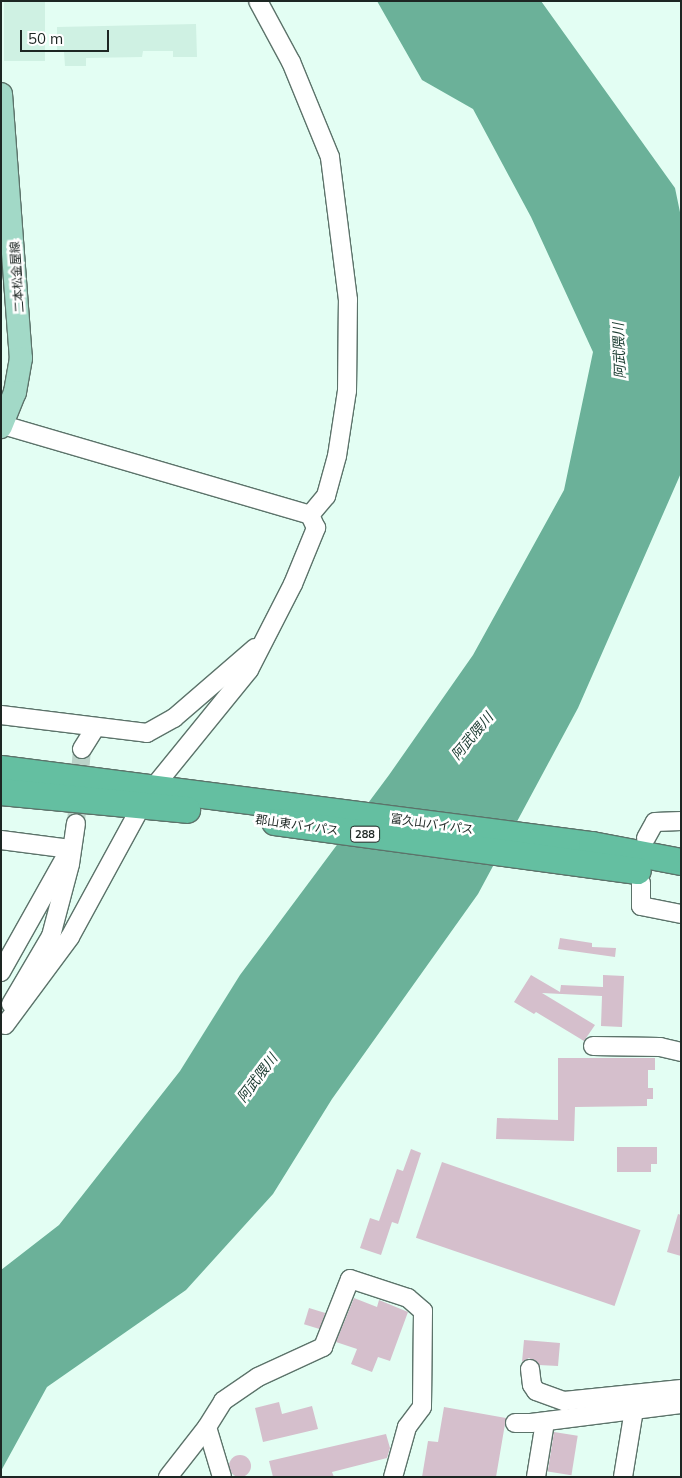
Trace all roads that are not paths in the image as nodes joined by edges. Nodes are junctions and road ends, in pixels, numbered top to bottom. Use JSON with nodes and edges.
{"nodes":[{"id":1,"x":258,"y":1,"type":"edge"},
{"id":2,"x":1,"y":94,"type":"edge"},
{"id":3,"x":4,"y":157,"type":"edge"},
{"id":4,"x":2,"y":426,"type":"edge"},
{"id":5,"x":310,"y":515,"type":"junction"},
{"id":6,"x":265,"y":639,"type":"junction"},
{"id":7,"x":1,"y":715,"type":"edge"},
{"id":8,"x":96,"y":727,"type":"junction"},
{"id":9,"x":82,"y":749,"type":"tunnel mouth"},
{"id":10,"x":1,"y":769,"type":"edge"},
{"id":11,"x":1,"y":792,"type":"edge"},
{"id":12,"x":162,"y":798,"type":"junction"},
{"id":13,"x":681,"y":821,"type":"edge"},
{"id":14,"x":76,"y":823,"type":"tunnel mouth"},
{"id":15,"x":646,"y":838,"type":"dead end"},
{"id":16,"x":1,"y":840,"type":"edge"},
{"id":17,"x":70,"y":849,"type":"junction"},
{"id":18,"x":568,"y":852,"type":"junction"},
{"id":19,"x":681,"y":862,"type":"edge"},
{"id":20,"x":681,"y":877,"type":"edge"},
{"id":21,"x":641,"y":884,"type":"dead end"},
{"id":22,"x":681,"y":914,"type":"edge"},
{"id":23,"x":1,"y":972,"type":"edge"},
{"id":24,"x":593,"y":1046,"type":"dead end"},
{"id":25,"x":681,"y":1052,"type":"edge"},
{"id":26,"x":530,"y":1369,"type":"dead end"},
{"id":27,"x":681,"y":1389,"type":"edge"},
{"id":28,"x":681,"y":1404,"type":"edge"},
{"id":29,"x":634,"y":1410,"type":"junction"},
{"id":30,"x":515,"y":1422,"type":"dead end"},
{"id":31,"x":545,"y":1422,"type":"junction"},
{"id":32,"x":208,"y":1427,"type":"junction"},
{"id":33,"x":168,"y":1477,"type":"edge"},
{"id":34,"x":222,"y":1477,"type":"edge"},
{"id":35,"x":393,"y":1477,"type":"edge"},
{"id":36,"x":536,"y":1477,"type":"edge"},
{"id":37,"x":623,"y":1477,"type":"edge"}],
"edges":[{"from":1,"to":5,"type":"street"},
{"from":2,"to":3,"type":"main road","name":"二本松金屋線"},
{"from":3,"to":4,"type":"main road","name":"二本松金屋線"},
{"from":4,"to":5,"type":"street"},
{"from":5,"to":6,"type":"street"},
{"from":6,"to":8,"type":"street"},
{"from":6,"to":12,"type":"street"},
{"from":7,"to":8,"type":"street"},
{"from":8,"to":9,"type":"street"},
{"from":10,"to":12,"type":"highway","number":"288"},
{"from":11,"to":12,"type":"highway","number":"288"},
{"from":12,"to":17,"type":"street"},
{"from":12,"to":18,"type":"highway","name":"富久山バイパス","number":"288"},
{"from":13,"to":15,"type":"street"},
{"from":14,"to":17,"type":"street"},
{"from":16,"to":17,"type":"street"},
{"from":17,"to":23,"type":"street"},
{"from":18,"to":19,"type":"highway","name":"富久山バイパス","number":"288"},
{"from":18,"to":20,"type":"highway","number":"288"},
{"from":21,"to":22,"type":"street"},
{"from":24,"to":25,"type":"street"},
{"from":26,"to":27,"type":"street"},
{"from":28,"to":29,"type":"street"},
{"from":29,"to":31,"type":"street"},
{"from":29,"to":37,"type":"street"},
{"from":30,"to":31,"type":"street"},
{"from":31,"to":36,"type":"street"},
{"from":32,"to":33,"type":"street"},
{"from":32,"to":34,"type":"street"},
{"from":32,"to":35,"type":"street"}]}
